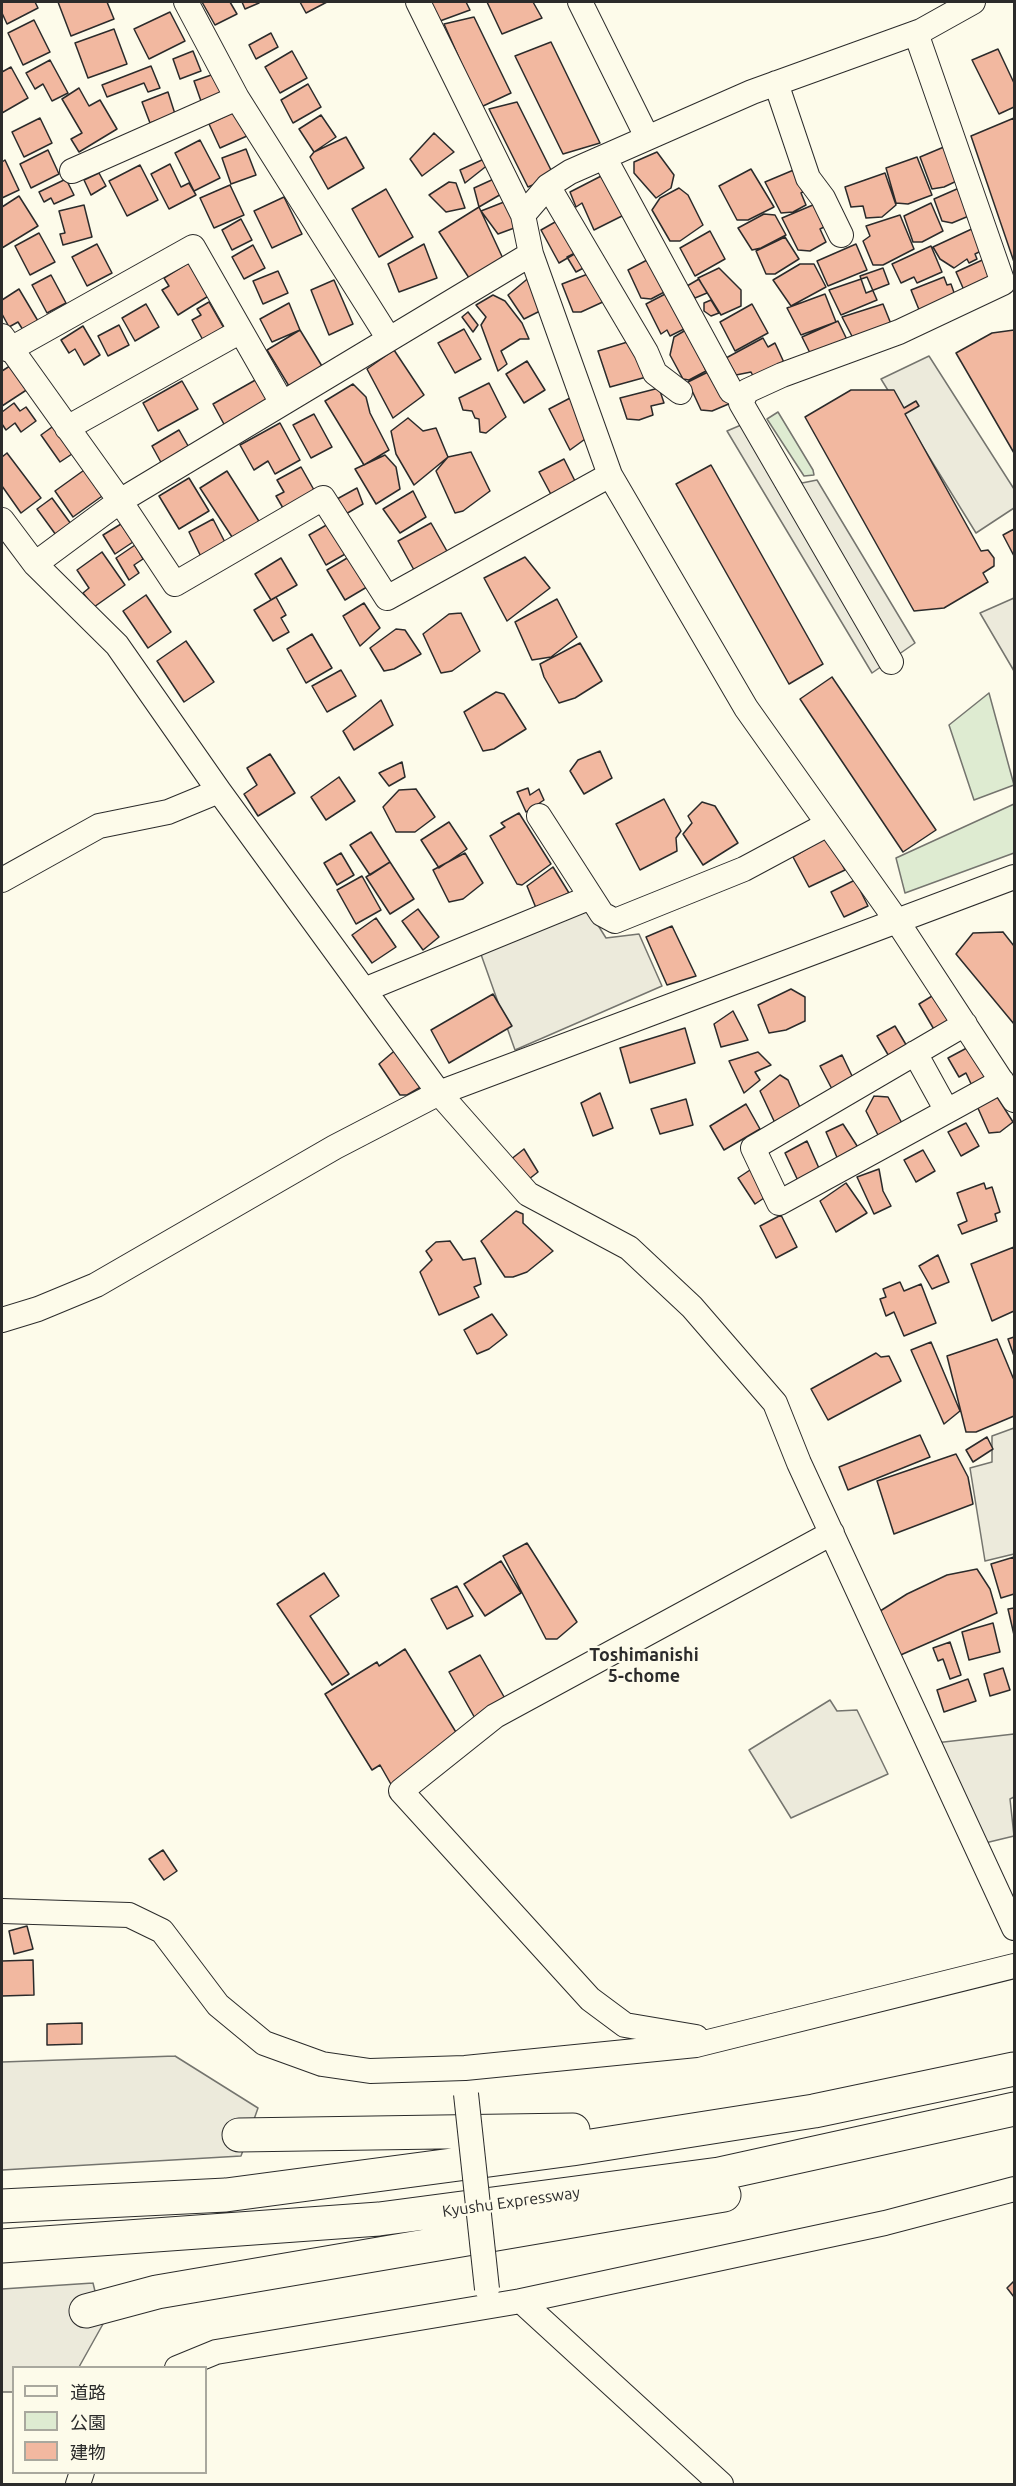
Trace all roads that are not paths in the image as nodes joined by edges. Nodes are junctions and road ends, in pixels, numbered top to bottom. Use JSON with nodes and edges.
{"nodes":[{"id":1,"x":186,"y":2,"type":"edge"},
{"id":2,"x":418,"y":2,"type":"edge"},
{"id":3,"x":580,"y":2,"type":"edge"},
{"id":4,"x":973,"y":2,"type":"edge"},
{"id":5,"x":916,"y":33,"type":"junction"},
{"id":6,"x":776,"y":83,"type":"junction"},
{"id":7,"x":237,"y":98,"type":"junction"},
{"id":8,"x":647,"y":137,"type":"junction"},
{"id":9,"x":604,"y":157,"type":"junction"},
{"id":10,"x":72,"y":171,"type":"dead end"},
{"id":11,"x":548,"y":186,"type":"junction"},
{"id":12,"x":523,"y":215,"type":"junction"},
{"id":13,"x":841,"y":235,"type":"dead end"},
{"id":14,"x":531,"y":254,"type":"junction"},
{"id":15,"x":241,"y":331,"type":"junction"},
{"id":16,"x":389,"y":339,"type":"junction"},
{"id":17,"x":5,"y":343,"type":"edge"},
{"id":18,"x":680,"y":392,"type":"dead end"},
{"id":19,"x":744,"y":397,"type":"junction"},
{"id":20,"x":282,"y":403,"type":"junction"},
{"id":21,"x":67,"y":428,"type":"junction"},
{"id":22,"x":610,"y":475,"type":"junction"},
{"id":23,"x":120,"y":501,"type":"junction"},
{"id":24,"x":2,"y":520,"type":"edge"},
{"id":25,"x":35,"y":564,"type":"junction"},
{"id":26,"x":891,"y":662,"type":"dead end"},
{"id":27,"x":219,"y":791,"type":"junction"},
{"id":28,"x":539,"y":816,"type":"dead end"},
{"id":29,"x":828,"y":824,"type":"junction"},
{"id":30,"x":1014,"y":877,"type":"edge"},
{"id":31,"x":2,"y":880,"type":"edge"},
{"id":32,"x":591,"y":897,"type":"junction"},
{"id":33,"x":897,"y":921,"type":"junction"},
{"id":34,"x":364,"y":990,"type":"junction"},
{"id":35,"x":965,"y":1024,"type":"junction"},
{"id":36,"x":915,"y":1053,"type":"junction"},
{"id":37,"x":1008,"y":1090,"type":"edge"},
{"id":38,"x":439,"y":1093,"type":"junction"},
{"id":39,"x":947,"y":1111,"type":"junction"},
{"id":40,"x":2,"y":1320,"type":"edge"},
{"id":41,"x":832,"y":1533,"type":"junction"},
{"id":42,"x":2,"y":1911,"type":"edge"},
{"id":43,"x":1014,"y":1928,"type":"edge"},
{"id":44,"x":1014,"y":1966,"type":"edge"},
{"id":45,"x":715,"y":2041,"type":"junction"},
{"id":46,"x":465,"y":2068,"type":"junction"},
{"id":47,"x":1014,"y":2069,"type":"edge"},
{"id":48,"x":1014,"y":2111,"type":"edge"},
{"id":49,"x":683,"y":2129,"type":"junction"},
{"id":50,"x":239,"y":2135,"type":"dead end"},
{"id":51,"x":1014,"y":2189,"type":"edge"},
{"id":52,"x":2,"y":2206,"type":"edge"},
{"id":53,"x":2,"y":2246,"type":"edge"},
{"id":54,"x":488,"y":2297,"type":"junction"},
{"id":55,"x":521,"y":2301,"type":"junction"},
{"id":56,"x":86,"y":2311,"type":"dead end"},
{"id":57,"x":180,"y":2366,"type":"edge"},
{"id":58,"x":721,"y":2484,"type":"edge"}],
"edges":[{"from":1,"to":7,"type":"street"},
{"from":2,"to":12,"type":"street"},
{"from":3,"to":8,"type":"street"},
{"from":4,"to":5,"type":"street"},
{"from":5,"to":6,"type":"street"},
{"from":5,"to":19,"type":"street"},
{"from":6,"to":8,"type":"street"},
{"from":6,"to":13,"type":"street"},
{"from":7,"to":10,"type":"street"},
{"from":7,"to":16,"type":"street"},
{"from":8,"to":9,"type":"street"},
{"from":9,"to":11,"type":"street"},
{"from":9,"to":19,"type":"street"},
{"from":11,"to":12,"type":"street"},
{"from":11,"to":18,"type":"street"},
{"from":12,"to":14,"type":"street"},
{"from":14,"to":16,"type":"street"},
{"from":14,"to":22,"type":"street"},
{"from":15,"to":17,"type":"street"},
{"from":15,"to":20,"type":"street"},
{"from":15,"to":21,"type":"street"},
{"from":16,"to":20,"type":"street"},
{"from":17,"to":21,"type":"street"},
{"from":19,"to":26,"type":"street"},
{"from":20,"to":23,"type":"street"},
{"from":21,"to":23,"type":"street"},
{"from":22,"to":23,"type":"street"},
{"from":22,"to":29,"type":"street"},
{"from":23,"to":25,"type":"street"},
{"from":24,"to":25,"type":"street"},
{"from":25,"to":27,"type":"street"},
{"from":27,"to":31,"type":"street"},
{"from":27,"to":34,"type":"street"},
{"from":28,"to":32,"type":"street"},
{"from":29,"to":32,"type":"street"},
{"from":29,"to":33,"type":"street"},
{"from":30,"to":33,"type":"street"},
{"from":32,"to":34,"type":"street"},
{"from":33,"to":35,"type":"street"},
{"from":33,"to":38,"type":"street"},
{"from":34,"to":38,"type":"street"},
{"from":35,"to":36,"type":"street"},
{"from":35,"to":37,"type":"street"},
{"from":36,"to":39,"type":"street"},
{"from":36,"to":39,"type":"street"},
{"from":37,"to":39,"type":"street"},
{"from":38,"to":40,"type":"street"},
{"from":38,"to":41,"type":"street"},
{"from":41,"to":43,"type":"street"},
{"from":41,"to":45,"type":"street"},
{"from":42,"to":46,"type":"street"},
{"from":44,"to":45,"type":"street"},
{"from":45,"to":46,"type":"street"},
{"from":46,"to":54,"type":"street","bridge":true},
{"from":47,"to":49,"type":"highway"},
{"from":48,"to":53,"type":"highway","name":"Kyushu Expressway"},
{"from":48,"to":56,"type":"highway"},
{"from":49,"to":50,"type":"highway"},
{"from":49,"to":52,"type":"highway"},
{"from":51,"to":55,"type":"street"},
{"from":54,"to":55,"type":"street"},
{"from":54,"to":57,"type":"street"},
{"from":55,"to":58,"type":"street"}]}
